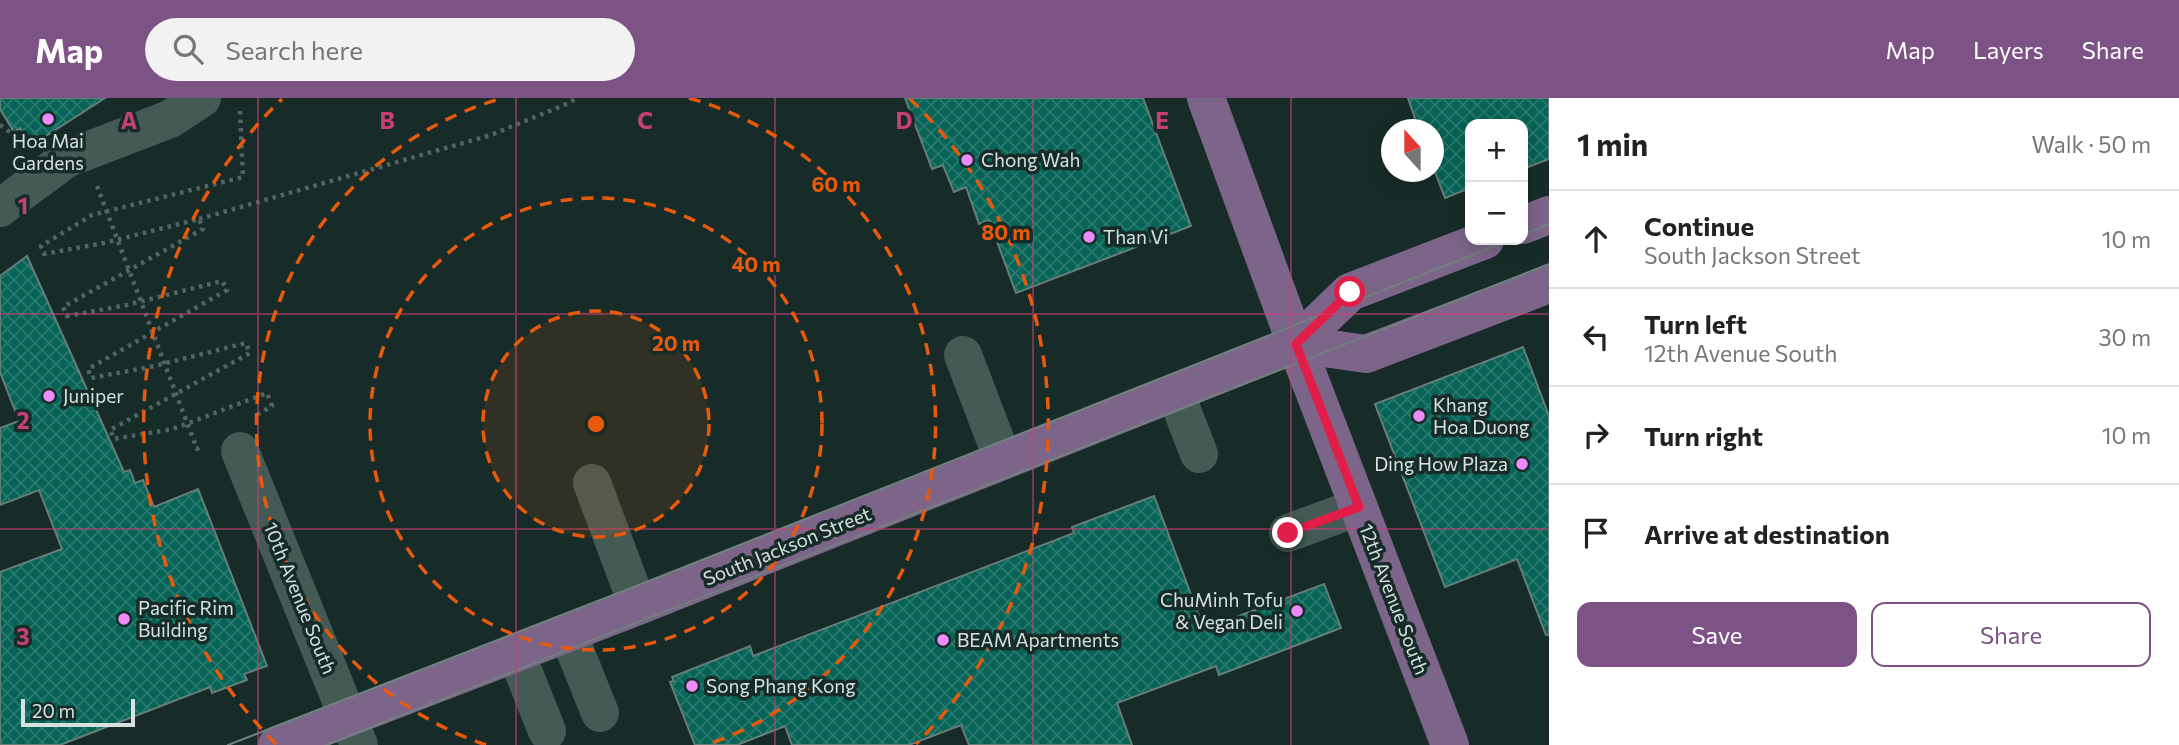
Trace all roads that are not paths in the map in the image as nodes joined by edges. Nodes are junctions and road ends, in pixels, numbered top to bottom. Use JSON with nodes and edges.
{"nodes":[{"id":1,"x":202,"y":98,"type":"edge"},
{"id":2,"x":1206,"y":98,"type":"edge"},
{"id":3,"x":0,"y":208,"type":"edge"},
{"id":4,"x":1549,"y":215,"type":"edge"},
{"id":5,"x":1528,"y":223,"type":"edge"},
{"id":6,"x":1472,"y":245,"type":"edge"},
{"id":7,"x":1549,"y":284,"type":"edge"},
{"id":8,"x":1296,"y":344,"type":"junction"},
{"id":9,"x":963,"y":355,"type":"dead end"},
{"id":10,"x":1175,"y":392,"type":"junction"},
{"id":11,"x":231,"y":438,"type":"road end"},
{"id":12,"x":1199,"y":454,"type":"dead end"},
{"id":13,"x":1003,"y":460,"type":"junction"},
{"id":14,"x":592,"y":483,"type":"dead end"},
{"id":15,"x":1359,"y":507,"type":"junction"},
{"id":16,"x":1288,"y":533,"type":"dead end"},
{"id":17,"x":638,"y":606,"type":"junction"},
{"id":18,"x":568,"y":633,"type":"junction"},
{"id":19,"x":516,"y":653,"type":"junction"},
{"id":20,"x":600,"y":713,"type":"dead end"},
{"id":21,"x":354,"y":731,"type":"edge"},
{"id":22,"x":547,"y":732,"type":"dead end"},
{"id":23,"x":277,"y":745,"type":"edge"},
{"id":24,"x":1450,"y":745,"type":"edge"}],
"edges":[{"from":1,"to":3,"type":"street"},
{"from":2,"to":8,"type":"main road","name":"12th Avenue South"},
{"from":4,"to":5,"type":"main road"},
{"from":6,"to":8,"type":"main road","name":"South Jackson Street"},
{"from":7,"to":8,"type":"main road","name":"South Jackson Street"},
{"from":8,"to":10,"type":"main road","name":"South Jackson Street"},
{"from":8,"to":15,"type":"main road","name":"12th Avenue South"},
{"from":9,"to":13,"type":"street"},
{"from":10,"to":12,"type":"street"},
{"from":10,"to":13,"type":"main road","name":"South Jackson Street"},
{"from":11,"to":21,"type":"street","name":"10th Avenue South"},
{"from":13,"to":17,"type":"main road","name":"South Jackson Street"},
{"from":14,"to":17,"type":"street"},
{"from":15,"to":16,"type":"street"},
{"from":15,"to":24,"type":"main road","name":"12th Avenue South"},
{"from":17,"to":18,"type":"main road","name":"South Jackson Street"},
{"from":18,"to":19,"type":"main road","name":"South Jackson Street"},
{"from":18,"to":20,"type":"street"},
{"from":19,"to":21,"type":"main road","name":"South Jackson Street"},
{"from":19,"to":22,"type":"street"},
{"from":21,"to":23,"type":"main road","name":"South Jackson Street"}]}
